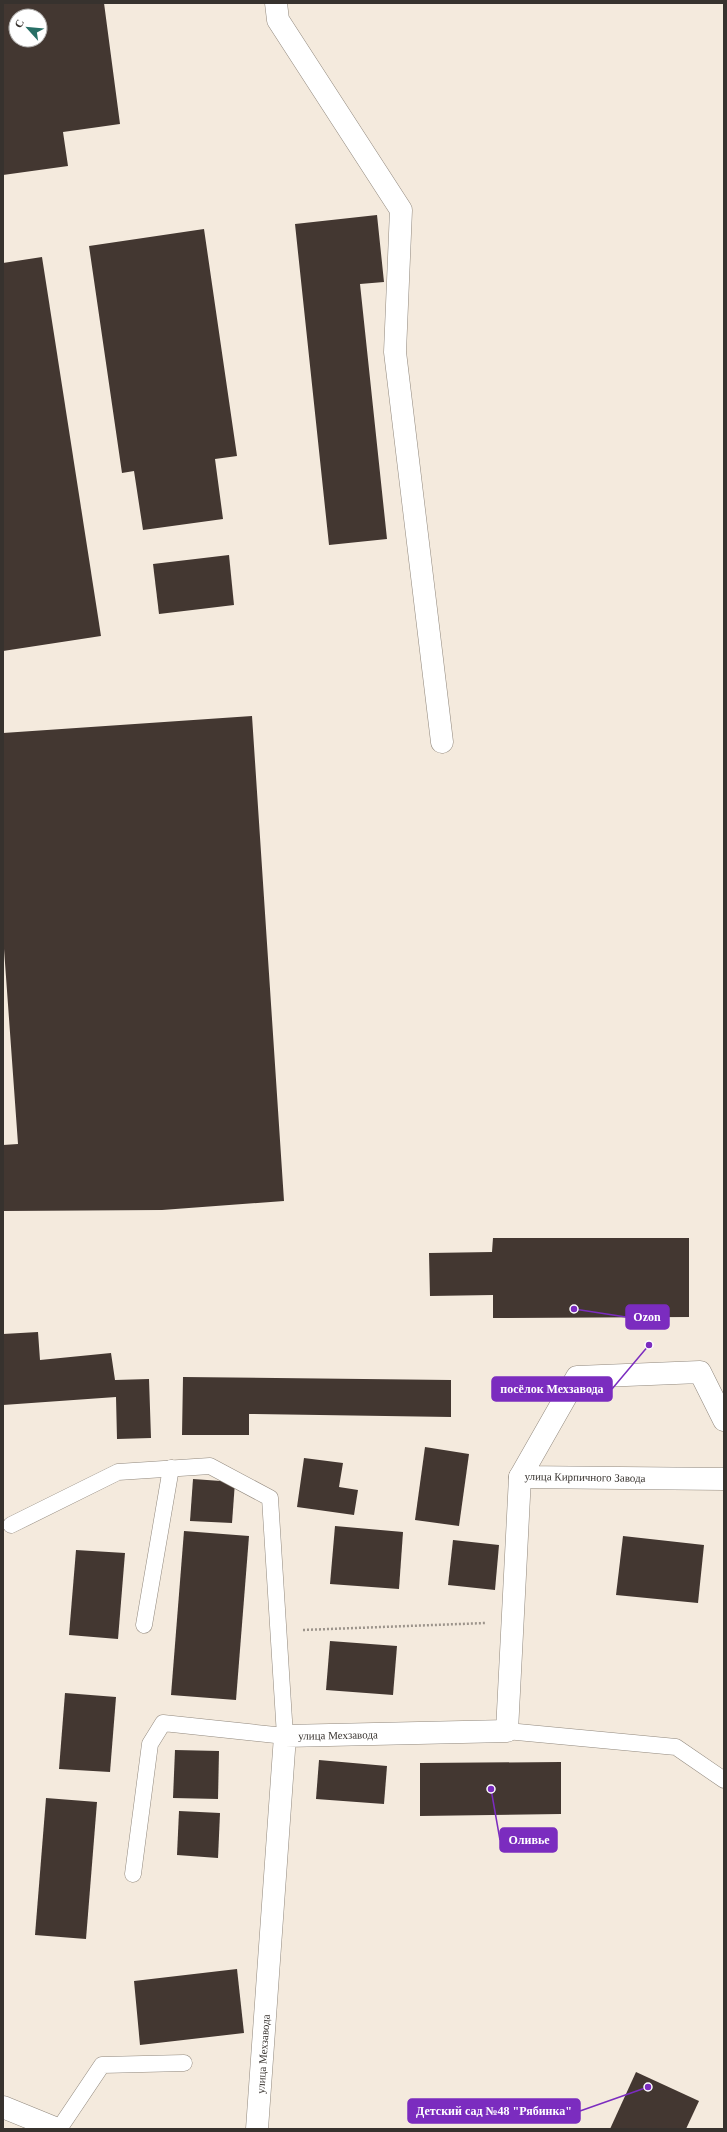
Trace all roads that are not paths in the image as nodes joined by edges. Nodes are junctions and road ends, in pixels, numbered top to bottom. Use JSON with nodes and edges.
{"nodes":[{"id":1,"x":276,"y":3,"type":"edge"},
{"id":2,"x":442,"y":742,"type":"dead end"},
{"id":3,"x":724,"y":1420,"type":"edge"},
{"id":4,"x":171,"y":1468,"type":"junction"},
{"id":5,"x":520,"y":1477,"type":"junction"},
{"id":6,"x":724,"y":1479,"type":"edge"},
{"id":7,"x":11,"y":1524,"type":"dead end"},
{"id":8,"x":144,"y":1625,"type":"dead end"},
{"id":9,"x":507,"y":1731,"type":"junction"},
{"id":10,"x":285,"y":1736,"type":"junction"},
{"id":11,"x":724,"y":1780,"type":"edge"},
{"id":12,"x":133,"y":1874,"type":"dead end"},
{"id":13,"x":184,"y":2063,"type":"dead end"},
{"id":14,"x":3,"y":2107,"type":"edge"},
{"id":15,"x":58,"y":2129,"type":"edge"},
{"id":16,"x":257,"y":2129,"type":"edge"}],
"edges":[{"from":1,"to":2,"type":"street"},
{"from":3,"to":5,"type":"street","name":"улица Кирпичного Завода"},
{"from":4,"to":7,"type":"lane"},
{"from":4,"to":8,"type":"lane"},
{"from":4,"to":10,"type":"lane"},
{"from":5,"to":6,"type":"street","name":"улица Кирпичного Завода"},
{"from":5,"to":9,"type":"street"},
{"from":9,"to":10,"type":"street","name":"улица Мехзавода"},
{"from":9,"to":11,"type":"lane"},
{"from":10,"to":12,"type":"lane"},
{"from":10,"to":16,"type":"street","name":"улица Мехзавода"},
{"from":13,"to":15,"type":"lane"},
{"from":14,"to":15,"type":"street"}]}
